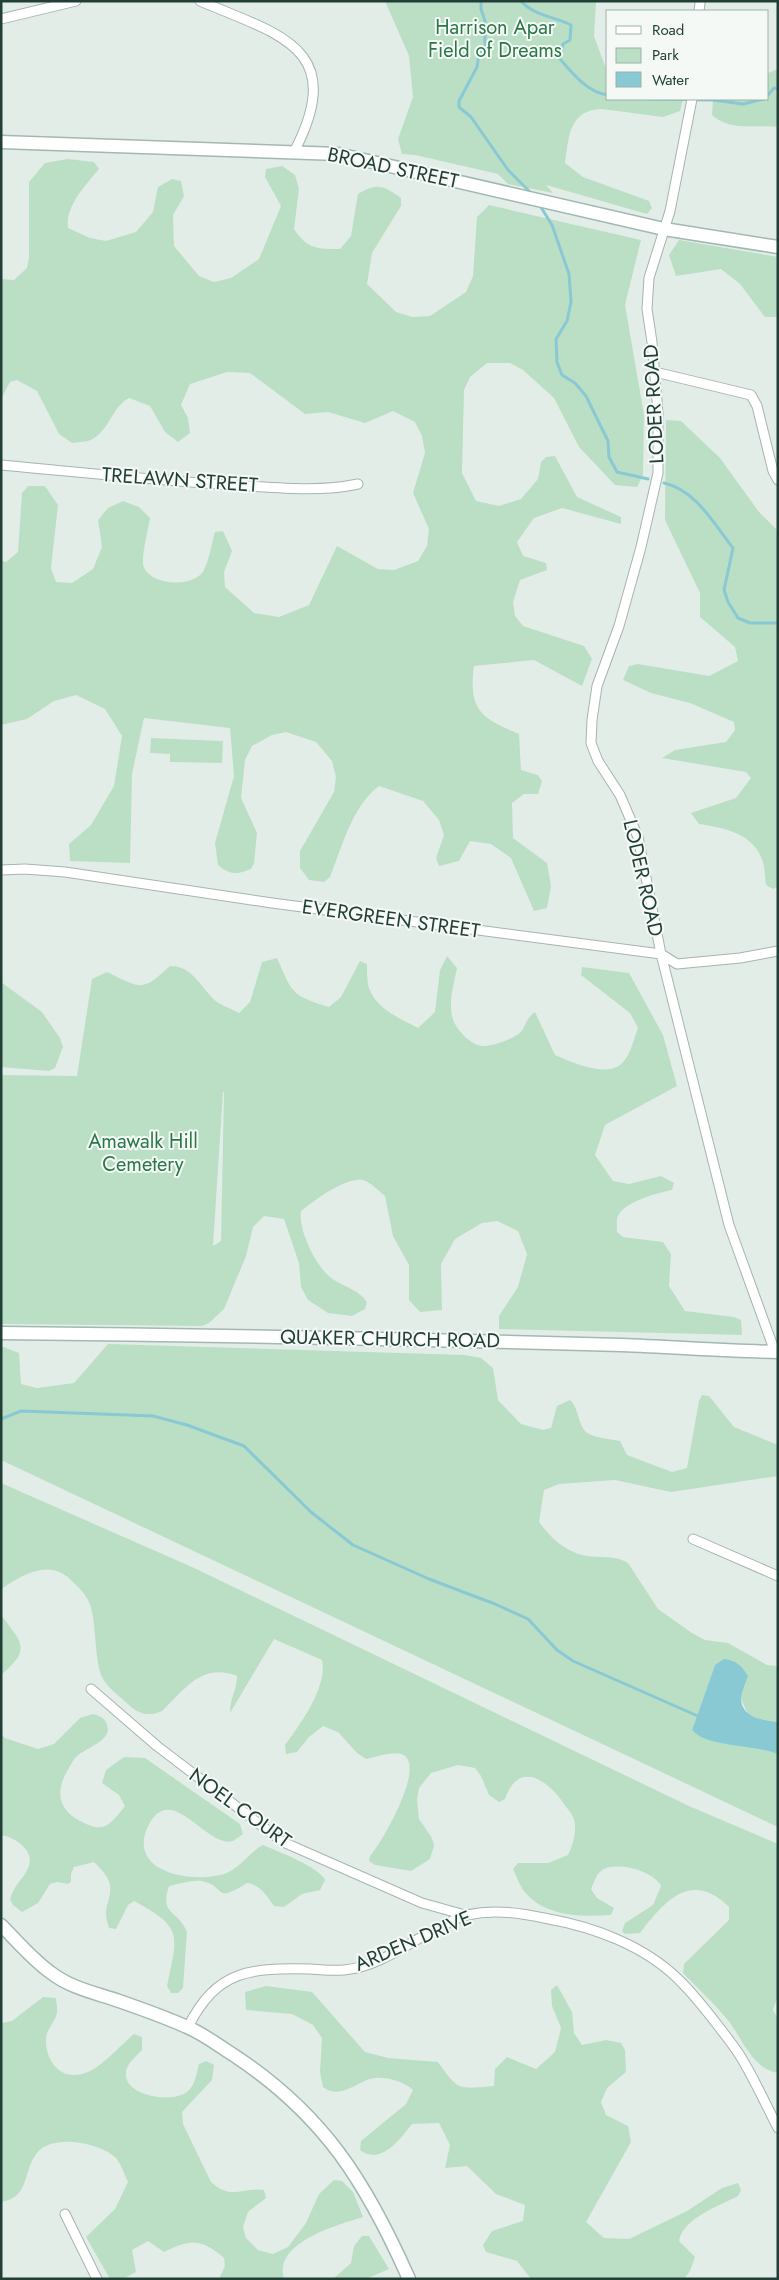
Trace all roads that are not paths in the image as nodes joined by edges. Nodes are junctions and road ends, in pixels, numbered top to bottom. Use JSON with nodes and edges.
{"nodes":[{"id":1,"x":76,"y":1,"type":"edge"},
{"id":2,"x":200,"y":1,"type":"edge"},
{"id":3,"x":1,"y":19,"type":"edge"},
{"id":4,"x":692,"y":100,"type":"edge"},
{"id":5,"x":1,"y":142,"type":"edge"},
{"id":6,"x":294,"y":152,"type":"junction"},
{"id":7,"x":664,"y":230,"type":"junction"},
{"id":8,"x":778,"y":247,"type":"edge"},
{"id":9,"x":655,"y":372,"type":"junction"},
{"id":10,"x":1,"y":465,"type":"edge"},
{"id":11,"x":778,"y":480,"type":"edge"},
{"id":12,"x":358,"y":484,"type":"dead end"},
{"id":13,"x":1,"y":870,"type":"edge"},
{"id":14,"x":778,"y":951,"type":"edge"},
{"id":15,"x":661,"y":954,"type":"junction"},
{"id":16,"x":1,"y":1333,"type":"edge"},
{"id":17,"x":777,"y":1352,"type":"edge"},
{"id":18,"x":693,"y":1539,"type":"dead end"},
{"id":19,"x":778,"y":1576,"type":"edge"},
{"id":20,"x":90,"y":1689,"type":"dead end"},
{"id":21,"x":465,"y":1915,"type":"junction"},
{"id":22,"x":1,"y":1925,"type":"edge"},
{"id":23,"x":188,"y":2027,"type":"junction"},
{"id":24,"x":778,"y":2128,"type":"edge"},
{"id":25,"x":65,"y":2214,"type":"dead end"},
{"id":26,"x":97,"y":2279,"type":"edge"},
{"id":27,"x":409,"y":2279,"type":"edge"}],
"edges":[{"from":1,"to":3,"type":"street"},
{"from":2,"to":6,"type":"street"},
{"from":4,"to":7,"type":"street","name":"LODER ROAD"},
{"from":5,"to":6,"type":"street","name":"BROAD STREET"},
{"from":6,"to":7,"type":"street","name":"BROAD STREET"},
{"from":7,"to":8,"type":"street","name":"BROAD STREET"},
{"from":7,"to":9,"type":"street","name":"LODER ROAD"},
{"from":9,"to":11,"type":"street"},
{"from":9,"to":15,"type":"street","name":"LODER ROAD"},
{"from":10,"to":12,"type":"street","name":"TRELAWN STREET"},
{"from":13,"to":15,"type":"street","name":"EVERGREEN STREET"},
{"from":14,"to":15,"type":"street","name":"EVERGREEN STREET"},
{"from":15,"to":17,"type":"street","name":"LODER ROAD"},
{"from":16,"to":17,"type":"street","name":"QUAKER CHURCH ROAD"},
{"from":18,"to":19,"type":"street"},
{"from":20,"to":21,"type":"street","name":"NOEL COURT"},
{"from":21,"to":23,"type":"street","name":"ARDEN DRIVE"},
{"from":21,"to":24,"type":"street","name":"ARDEN DRIVE"},
{"from":22,"to":23,"type":"street"},
{"from":23,"to":27,"type":"street"},
{"from":25,"to":26,"type":"street"}]}
